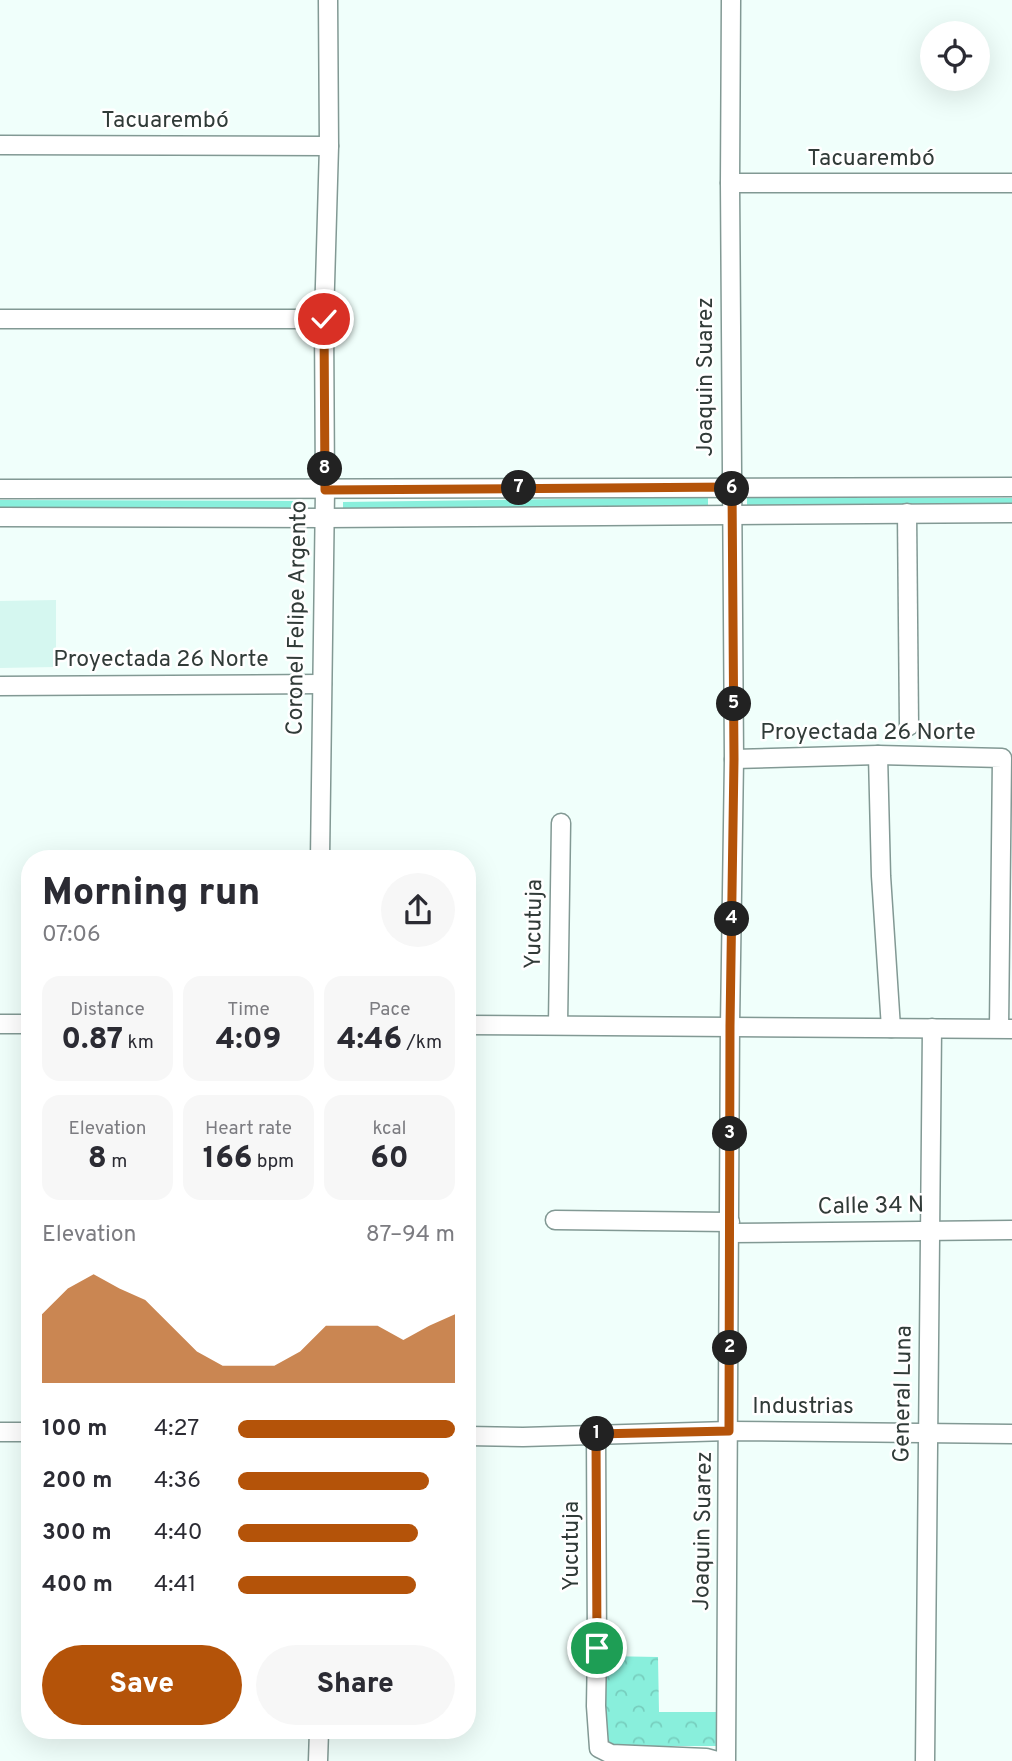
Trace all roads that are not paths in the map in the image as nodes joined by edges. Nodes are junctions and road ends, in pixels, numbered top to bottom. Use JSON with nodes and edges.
{"nodes":[{"id":1,"x":328,"y":0,"type":"edge"},
{"id":2,"x":732,"y":0,"type":"edge"},
{"id":3,"x":0,"y":145,"type":"edge"},
{"id":4,"x":329,"y":146,"type":"junction"},
{"id":5,"x":730,"y":183,"type":"junction"},
{"id":6,"x":1012,"y":183,"type":"edge"},
{"id":7,"x":0,"y":319,"type":"edge"},
{"id":8,"x":324,"y":319,"type":"junction"},
{"id":9,"x":732,"y":487,"type":"junction"},
{"id":10,"x":1012,"y":487,"type":"edge"},
{"id":11,"x":0,"y":489,"type":"edge"},
{"id":12,"x":325,"y":490,"type":"junction"},
{"id":13,"x":907,"y":513,"type":"junction"},
{"id":14,"x":1012,"y":513,"type":"edge"},
{"id":15,"x":732,"y":515,"type":"junction"},
{"id":16,"x":0,"y":517,"type":"edge"},
{"id":17,"x":324,"y":518,"type":"junction"},
{"id":18,"x":322,"y":684,"type":"junction"},
{"id":19,"x":0,"y":686,"type":"edge"},
{"id":20,"x":909,"y":726,"type":"dead end"},
{"id":21,"x":878,"y":755,"type":"junction"},
{"id":22,"x":734,"y":759,"type":"junction"},
{"id":23,"x":561,"y":823,"type":"dead end"},
{"id":24,"x":320,"y":850,"type":"edge"},
{"id":25,"x":0,"y":1024,"type":"edge"},
{"id":26,"x":21,"y":1024,"type":"edge"},
{"id":27,"x":476,"y":1025,"type":"edge"},
{"id":28,"x":558,"y":1025,"type":"junction"},
{"id":29,"x":730,"y":1026,"type":"junction"},
{"id":30,"x":891,"y":1028,"type":"junction"},
{"id":31,"x":932,"y":1028,"type":"junction"},
{"id":32,"x":1005,"y":1029,"type":"edge"},
{"id":33,"x":555,"y":1220,"type":"dead end"},
{"id":34,"x":730,"y":1228,"type":"junction"},
{"id":35,"x":1012,"y":1230,"type":"edge"},
{"id":36,"x":930,"y":1231,"type":"junction"},
{"id":37,"x":729,"y":1431,"type":"junction"},
{"id":38,"x":0,"y":1432,"type":"edge"},
{"id":39,"x":21,"y":1432,"type":"edge"},
{"id":40,"x":928,"y":1433,"type":"junction"},
{"id":41,"x":596,"y":1434,"type":"junction"},
{"id":42,"x":1012,"y":1434,"type":"edge"},
{"id":43,"x":476,"y":1436,"type":"edge"},
{"id":44,"x":319,"y":1739,"type":"edge"},
{"id":45,"x":318,"y":1761,"type":"edge"},
{"id":46,"x":717,"y":1761,"type":"edge"},
{"id":47,"x":726,"y":1761,"type":"edge"},
{"id":48,"x":925,"y":1761,"type":"edge"}],
"edges":[{"from":1,"to":4,"type":"street","name":"Coronel Felipe Argento"},
{"from":2,"to":5,"type":"street","name":"Joaquin Suarez"},
{"from":3,"to":4,"type":"street","name":"Tacuarembó"},
{"from":4,"to":8,"type":"street","name":"Coronel Felipe Argento"},
{"from":5,"to":6,"type":"street","name":"Tacuarembó"},
{"from":5,"to":9,"type":"street","name":"Joaquin Suarez"},
{"from":7,"to":8,"type":"street"},
{"from":8,"to":12,"type":"street","name":"Coronel Felipe Argento"},
{"from":9,"to":10,"type":"street"},
{"from":9,"to":12,"type":"street"},
{"from":9,"to":15,"type":"street","name":"Joaquin Suarez"},
{"from":11,"to":12,"type":"street"},
{"from":12,"to":17,"type":"street","name":"Coronel Felipe Argento"},
{"from":13,"to":14,"type":"street"},
{"from":13,"to":15,"type":"street"},
{"from":13,"to":20,"type":"street"},
{"from":15,"to":17,"type":"street"},
{"from":15,"to":22,"type":"street","name":"Joaquin Suarez"},
{"from":16,"to":17,"type":"street"},
{"from":17,"to":18,"type":"street","name":"Coronel Felipe Argento"},
{"from":18,"to":19,"type":"street","name":"Proyectada 26 Norte"},
{"from":18,"to":24,"type":"street","name":"Coronel Felipe Argento"},
{"from":21,"to":22,"type":"street","name":"Proyectada 26 Norte"},
{"from":21,"to":30,"type":"street"},
{"from":21,"to":32,"type":"street","name":"Proyectada 26 Norte"},
{"from":22,"to":29,"type":"street","name":"Joaquin Suarez"},
{"from":23,"to":28,"type":"street","name":"Yucutuja"},
{"from":25,"to":26,"type":"street"},
{"from":27,"to":28,"type":"street"},
{"from":28,"to":29,"type":"street"},
{"from":29,"to":30,"type":"street"},
{"from":29,"to":34,"type":"street","name":"Joaquin Suarez"},
{"from":30,"to":31,"type":"street"},
{"from":31,"to":32,"type":"street"},
{"from":31,"to":36,"type":"street","name":"General Luna"},
{"from":33,"to":34,"type":"street","name":"Calle 34 N"},
{"from":34,"to":36,"type":"street","name":"Calle 34 N"},
{"from":34,"to":37,"type":"street","name":"Joaquin Suarez"},
{"from":35,"to":36,"type":"street","name":"Calle 34 N"},
{"from":36,"to":40,"type":"street","name":"General Luna"},
{"from":37,"to":40,"type":"street","name":"Industrias"},
{"from":37,"to":41,"type":"street","name":"Industrias"},
{"from":37,"to":47,"type":"street","name":"Joaquin Suarez"},
{"from":38,"to":39,"type":"street"},
{"from":40,"to":42,"type":"street","name":"Industrias"},
{"from":40,"to":48,"type":"street","name":"General Luna"},
{"from":41,"to":43,"type":"street","name":"Industrias"},
{"from":41,"to":46,"type":"street","name":"Yucutuja"},
{"from":44,"to":45,"type":"street"}]}
